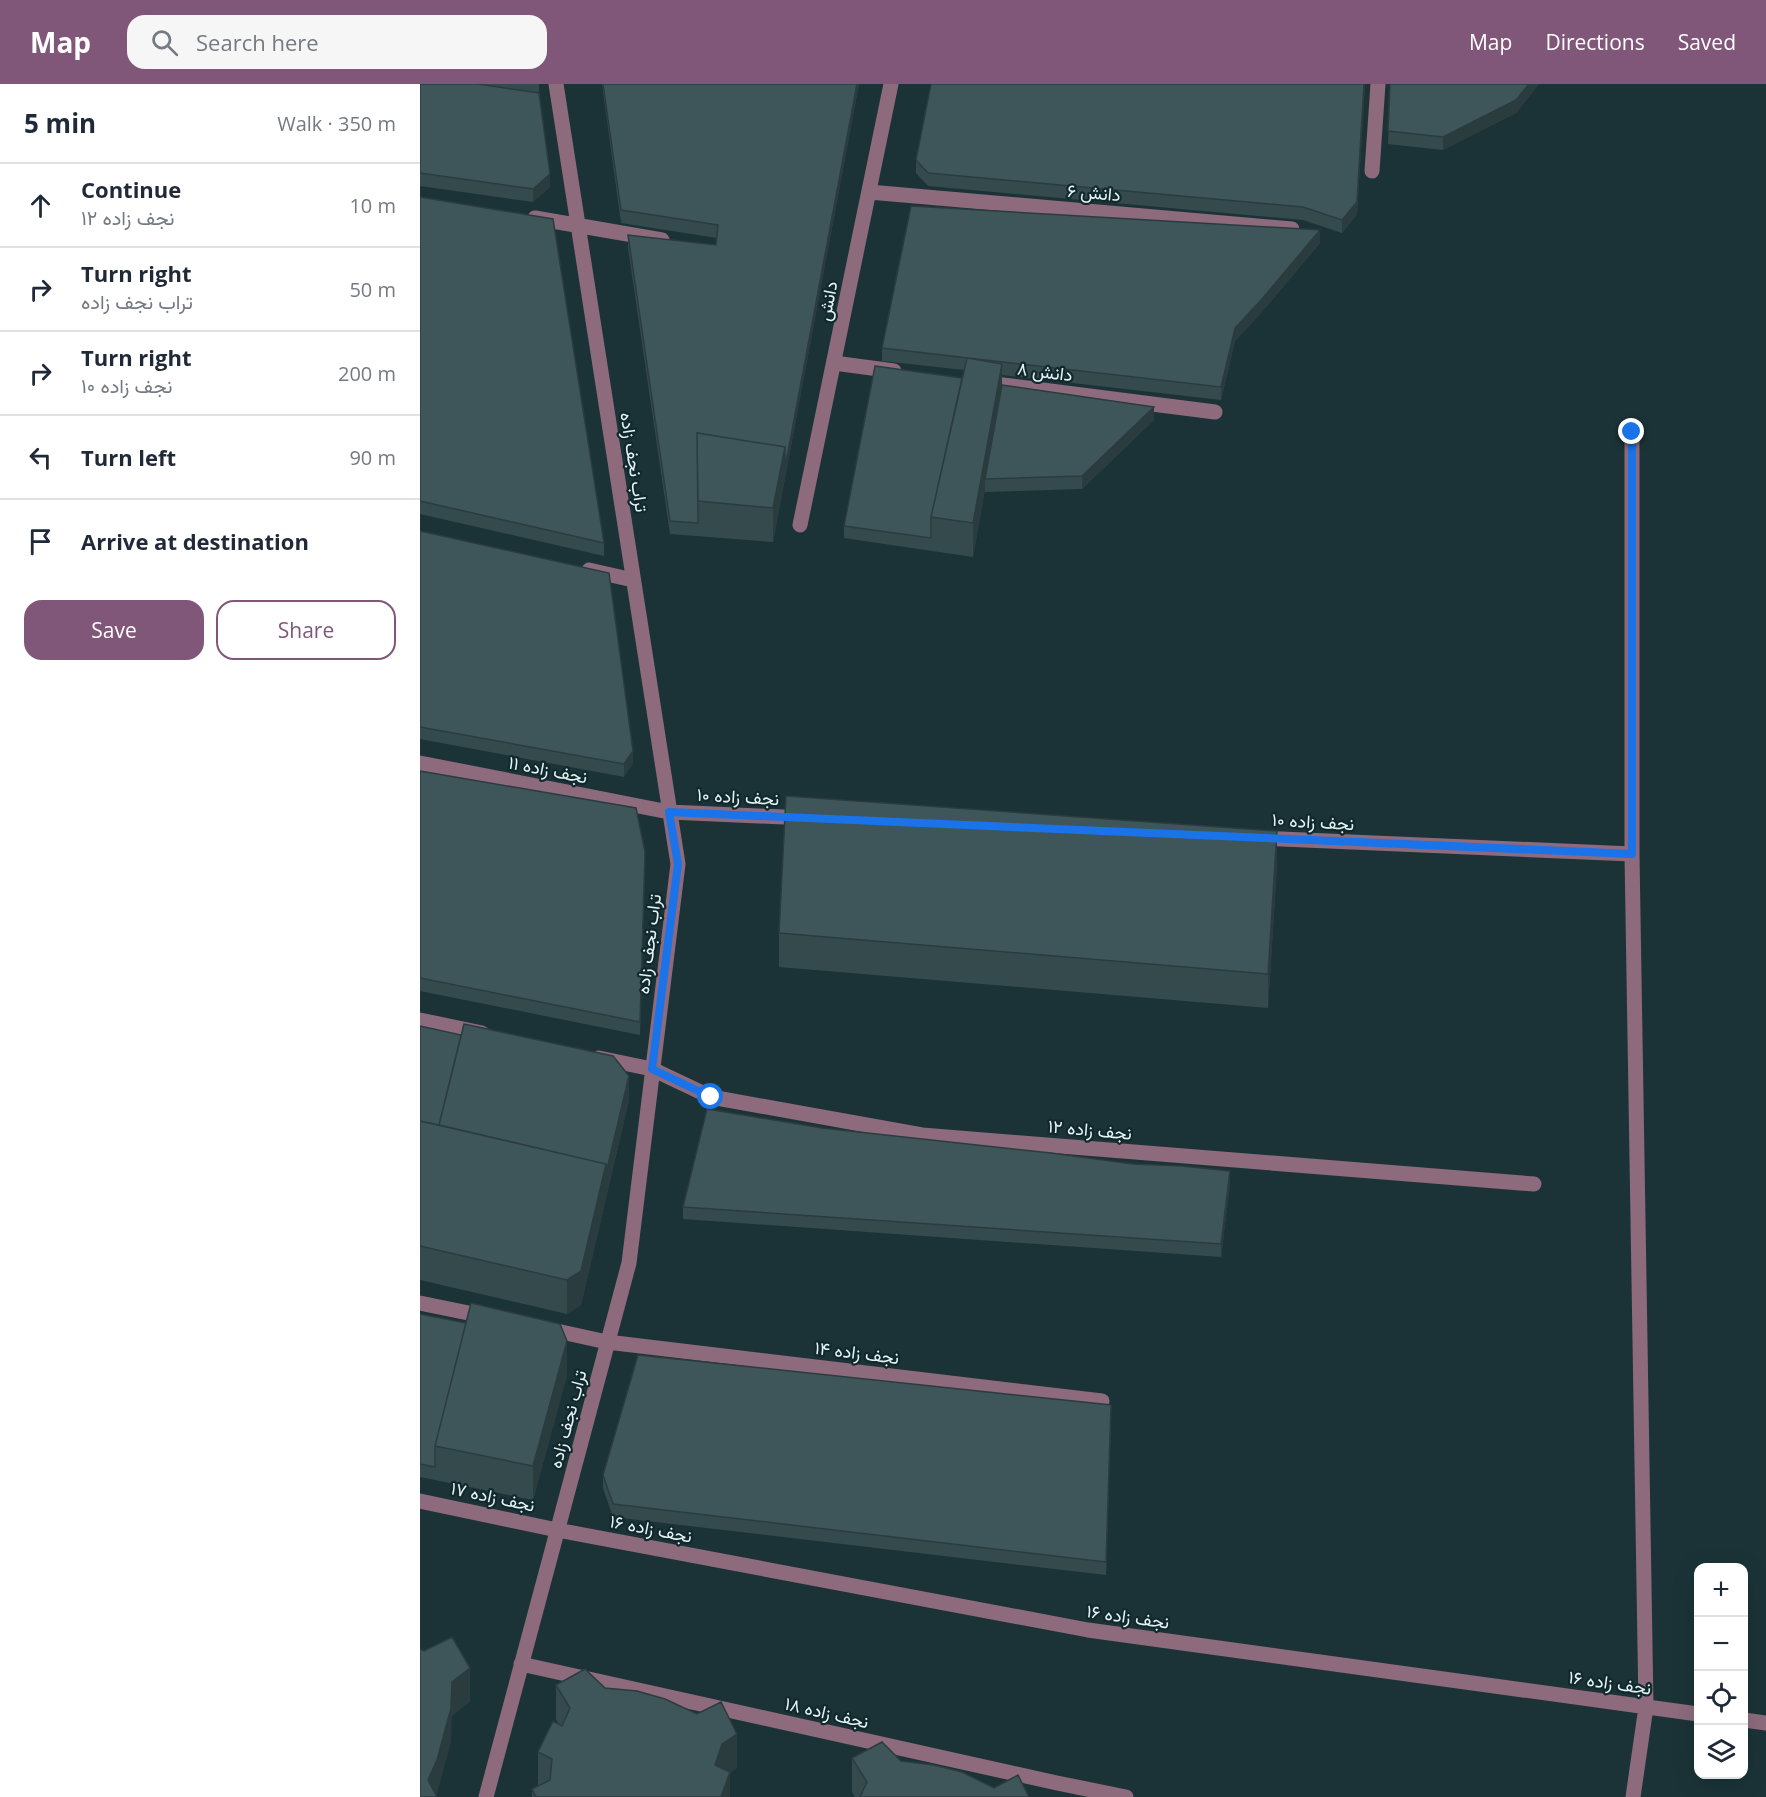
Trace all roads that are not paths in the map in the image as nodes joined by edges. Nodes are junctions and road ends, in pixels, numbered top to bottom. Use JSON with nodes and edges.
{"nodes":[{"id":1,"x":556,"y":84,"type":"edge"},
{"id":2,"x":891,"y":84,"type":"edge"},
{"id":3,"x":1378,"y":84,"type":"edge"},
{"id":4,"x":1372,"y":171,"type":"dead end"},
{"id":5,"x":868,"y":192,"type":"junction"},
{"id":6,"x":522,"y":215,"type":"edge"},
{"id":7,"x":578,"y":225,"type":"junction"},
{"id":8,"x":1304,"y":230,"type":"edge"},
{"id":9,"x":679,"y":243,"type":"edge"},
{"id":10,"x":834,"y":363,"type":"junction"},
{"id":11,"x":903,"y":372,"type":"edge"},
{"id":12,"x":984,"y":383,"type":"edge"},
{"id":13,"x":1215,"y":412,"type":"dead end"},
{"id":14,"x":1632,"y":432,"type":"dead end"},
{"id":15,"x":800,"y":525,"type":"dead end"},
{"id":16,"x":577,"y":568,"type":"edge"},
{"id":17,"x":633,"y":580,"type":"junction"},
{"id":18,"x":420,"y":763,"type":"edge"},
{"id":19,"x":669,"y":812,"type":"junction"},
{"id":20,"x":824,"y":819,"type":"edge"},
{"id":21,"x":1240,"y":837,"type":"edge"},
{"id":22,"x":1632,"y":854,"type":"junction"},
{"id":23,"x":420,"y":1020,"type":"edge"},
{"id":24,"x":501,"y":1037,"type":"edge"},
{"id":25,"x":582,"y":1054,"type":"edge"},
{"id":26,"x":652,"y":1069,"type":"junction"},
{"id":27,"x":1534,"y":1184,"type":"dead end"},
{"id":28,"x":420,"y":1303,"type":"edge"},
{"id":29,"x":502,"y":1320,"type":"edge"},
{"id":30,"x":525,"y":1325,"type":"edge"},
{"id":31,"x":608,"y":1342,"type":"junction"},
{"id":32,"x":1102,"y":1401,"type":"dead end"},
{"id":33,"x":420,"y":1501,"type":"edge"},
{"id":34,"x":557,"y":1530,"type":"junction"},
{"id":35,"x":521,"y":1664,"type":"junction"},
{"id":36,"x":1646,"y":1707,"type":"junction"},
{"id":37,"x":1694,"y":1713,"type":"edge"},
{"id":38,"x":1748,"y":1721,"type":"edge"},
{"id":39,"x":1766,"y":1723,"type":"edge"},
{"id":40,"x":486,"y":1797,"type":"edge"},
{"id":41,"x":1126,"y":1797,"type":"edge"},
{"id":42,"x":1633,"y":1797,"type":"edge"}],
"edges":[{"from":1,"to":7,"type":"street","name":"تراب نجف زاده"},
{"from":2,"to":5,"type":"street","name":"دانش"},
{"from":3,"to":4,"type":"street"},
{"from":5,"to":8,"type":"street","name":"دانش ۶"},
{"from":5,"to":10,"type":"street","name":"دانش"},
{"from":6,"to":7,"type":"street"},
{"from":7,"to":9,"type":"street"},
{"from":7,"to":17,"type":"street","name":"تراب نجف زاده"},
{"from":10,"to":11,"type":"street"},
{"from":10,"to":15,"type":"street","name":"دانش"},
{"from":12,"to":13,"type":"street","name":"دانش ۸"},
{"from":14,"to":22,"type":"street"},
{"from":16,"to":17,"type":"street"},
{"from":17,"to":19,"type":"street","name":"تراب نجف زاده"},
{"from":18,"to":19,"type":"street","name":"نجف زاده ۱۱"},
{"from":19,"to":20,"type":"street","name":"نجف زاده ۱۰"},
{"from":19,"to":26,"type":"street","name":"تراب نجف زاده"},
{"from":21,"to":22,"type":"street","name":"نجف زاده ۱۰"},
{"from":22,"to":36,"type":"street"},
{"from":23,"to":24,"type":"street"},
{"from":25,"to":26,"type":"street","name":"نجف زاده ۱۲"},
{"from":26,"to":27,"type":"street","name":"نجف زاده ۱۲"},
{"from":26,"to":31,"type":"street","name":"تراب نجف زاده"},
{"from":28,"to":29,"type":"street"},
{"from":30,"to":31,"type":"street","name":"نجف زاده ۱۴"},
{"from":31,"to":32,"type":"street","name":"نجف زاده ۱۴"},
{"from":31,"to":34,"type":"street","name":"تراب نجف زاده"},
{"from":33,"to":34,"type":"street","name":"نجف زاده ۱۷"},
{"from":34,"to":35,"type":"street","name":"تراب نجف زاده"},
{"from":34,"to":36,"type":"street","name":"نجف زاده ۱۶"},
{"from":35,"to":40,"type":"street","name":"تراب نجف زاده"},
{"from":35,"to":41,"type":"street","name":"نجف زاده ۱۸"},
{"from":36,"to":37,"type":"street","name":"نجف زاده ۱۶"},
{"from":36,"to":42,"type":"street"},
{"from":38,"to":39,"type":"street"}]}
